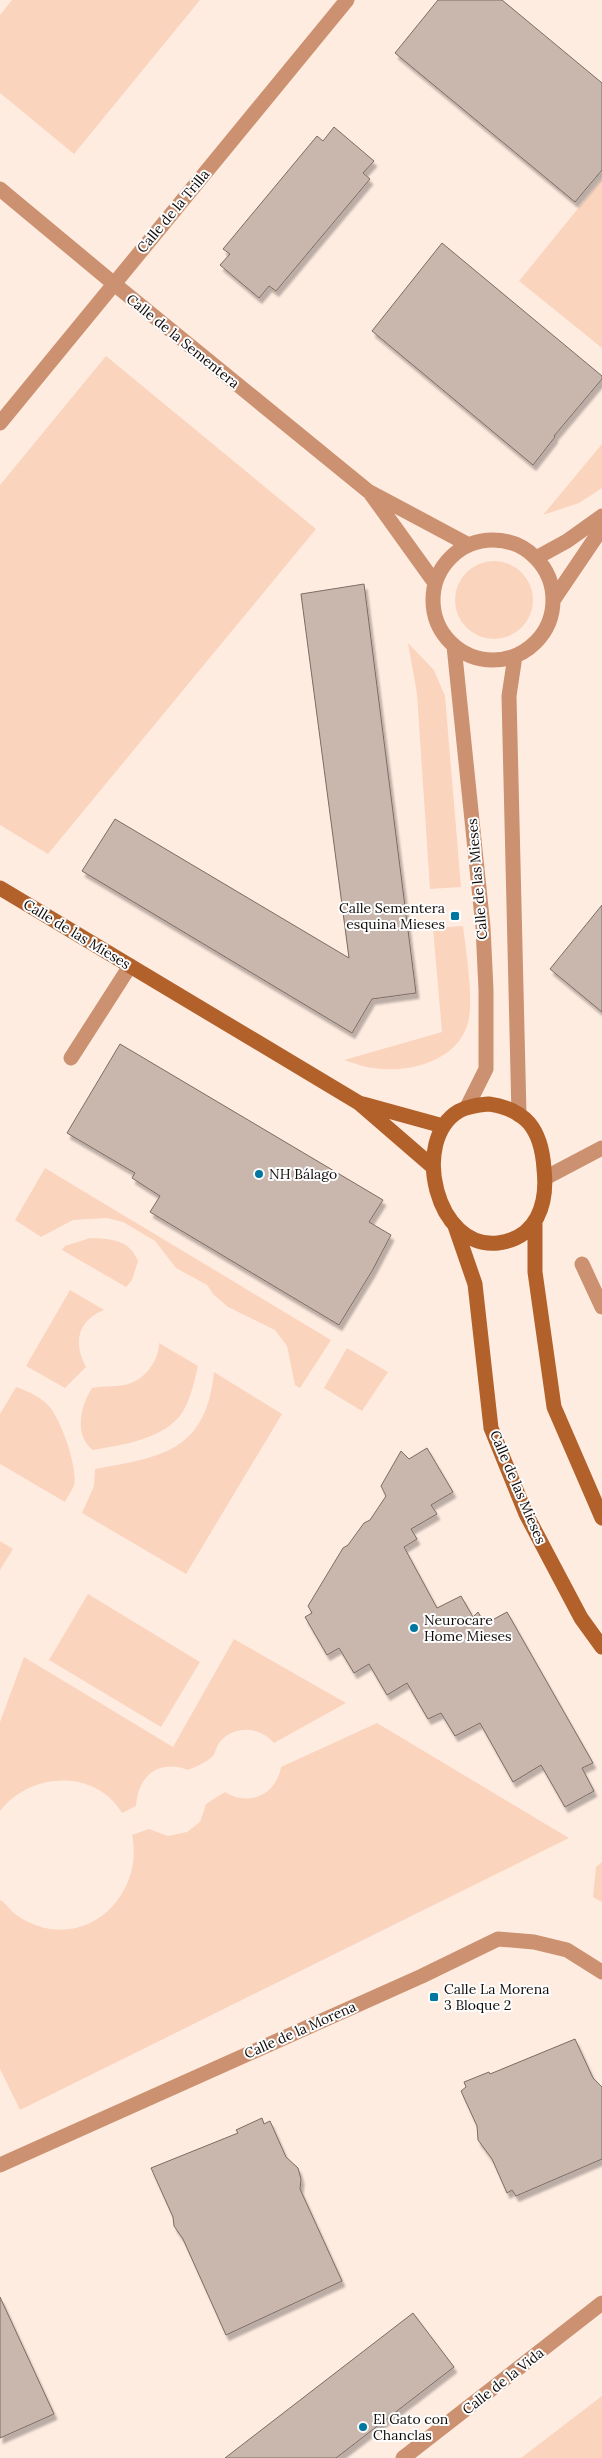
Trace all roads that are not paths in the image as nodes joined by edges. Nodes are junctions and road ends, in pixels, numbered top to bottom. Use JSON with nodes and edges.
{"nodes":[{"id":1,"x":347,"y":0,"type":"edge"},
{"id":2,"x":0,"y":189,"type":"edge"},
{"id":3,"x":113,"y":284,"type":"junction"},
{"id":4,"x":0,"y":423,"type":"edge"},
{"id":5,"x":368,"y":491,"type":"junction"},
{"id":6,"x":602,"y":516,"type":"edge"},
{"id":7,"x":602,"y":528,"type":"edge"},
{"id":8,"x":469,"y":545,"type":"junction"},
{"id":9,"x":536,"y":558,"type":"junction"},
{"id":10,"x":435,"y":583,"type":"junction"},
{"id":11,"x":554,"y":599,"type":"junction"},
{"id":12,"x":454,"y":646,"type":"junction"},
{"id":13,"x":515,"y":656,"type":"junction"},
{"id":14,"x":0,"y":888,"type":"edge"},
{"id":15,"x":130,"y":966,"type":"junction"},
{"id":16,"x":71,"y":1058,"type":"dead end"},
{"id":17,"x":359,"y":1103,"type":"junction"},
{"id":18,"x":467,"y":1107,"type":"junction"},
{"id":19,"x":519,"y":1115,"type":"junction"},
{"id":20,"x":443,"y":1126,"type":"junction"},
{"id":21,"x":602,"y":1148,"type":"edge"},
{"id":22,"x":433,"y":1167,"type":"junction"},
{"id":23,"x":545,"y":1178,"type":"junction"},
{"id":24,"x":535,"y":1224,"type":"junction"},
{"id":25,"x":455,"y":1226,"type":"junction"},
{"id":26,"x":582,"y":1264,"type":"dead end"},
{"id":27,"x":602,"y":1307,"type":"edge"},
{"id":28,"x":602,"y":1518,"type":"edge"},
{"id":29,"x":602,"y":1647,"type":"edge"},
{"id":30,"x":602,"y":1972,"type":"edge"},
{"id":31,"x":0,"y":2165,"type":"edge"},
{"id":32,"x":602,"y":2303,"type":"edge"},
{"id":33,"x":403,"y":2458,"type":"edge"}],
"edges":[{"from":1,"to":3,"type":"street","name":"Calle de la Trilla"},
{"from":2,"to":3,"type":"street","name":"Calle de la Sementera"},
{"from":3,"to":4,"type":"street","name":"Calle de la Trilla"},
{"from":3,"to":5,"type":"street","name":"Calle de la Sementera"},
{"from":5,"to":8,"type":"street","name":"Calle de la Sementera"},
{"from":5,"to":10,"type":"street","name":"Calle de la Sementera"},
{"from":6,"to":9,"type":"street"},
{"from":7,"to":11,"type":"street"},
{"from":8,"to":9,"type":"street"},
{"from":8,"to":10,"type":"street"},
{"from":9,"to":11,"type":"street"},
{"from":10,"to":12,"type":"street"},
{"from":11,"to":13,"type":"street"},
{"from":12,"to":13,"type":"street"},
{"from":12,"to":18,"type":"street","name":"Calle de las Mieses"},
{"from":13,"to":19,"type":"street"},
{"from":14,"to":15,"type":"main road","name":"Calle de las Mieses"},
{"from":15,"to":16,"type":"street"},
{"from":15,"to":17,"type":"main road","name":"Calle de las Mieses"},
{"from":17,"to":20,"type":"main road","name":"Calle de las Mieses"},
{"from":17,"to":22,"type":"main road","name":"Calle de las Mieses"},
{"from":18,"to":19,"type":"main road"},
{"from":18,"to":20,"type":"main road"},
{"from":19,"to":23,"type":"main road"},
{"from":20,"to":22,"type":"main road"},
{"from":21,"to":23,"type":"street"},
{"from":22,"to":25,"type":"main road"},
{"from":23,"to":24,"type":"main road"},
{"from":24,"to":25,"type":"main road"},
{"from":24,"to":28,"type":"main road"},
{"from":25,"to":29,"type":"main road","name":"Calle de las Mieses"},
{"from":26,"to":27,"type":"street"},
{"from":30,"to":31,"type":"street","name":"Calle de la Morena"},
{"from":32,"to":33,"type":"street","name":"Calle de la Vida"}]}
